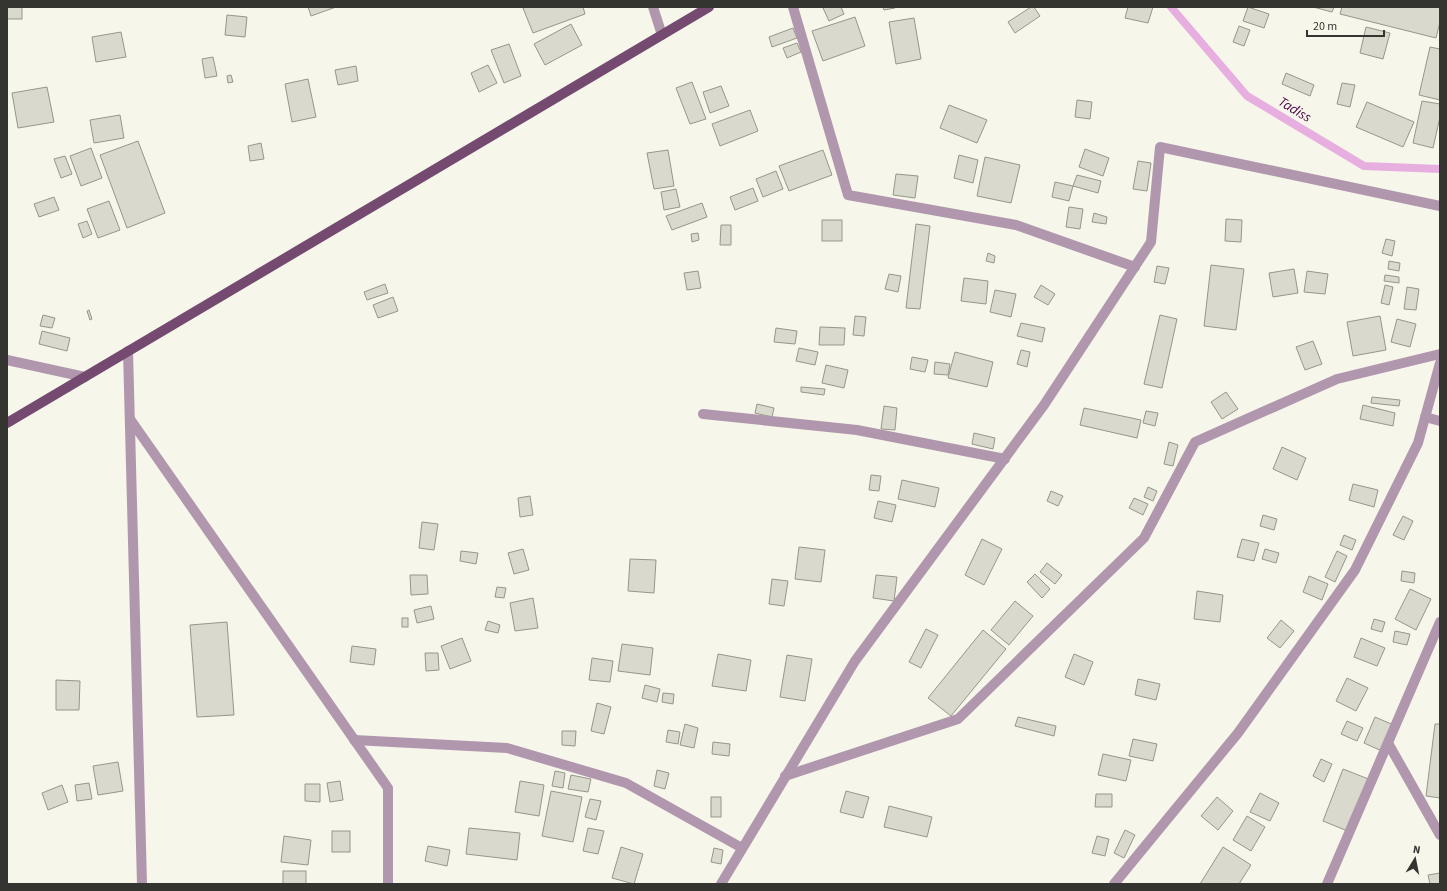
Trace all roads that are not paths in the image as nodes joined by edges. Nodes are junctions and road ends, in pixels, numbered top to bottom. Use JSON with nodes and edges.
{"nodes":[{"id":1,"x":653,"y":7,"type":"edge"},
{"id":2,"x":709,"y":7,"type":"edge"},
{"id":3,"x":793,"y":7,"type":"edge"},
{"id":4,"x":662,"y":35,"type":"junction"},
{"id":5,"x":1440,"y":206,"type":"edge"},
{"id":6,"x":1135,"y":267,"type":"junction"},
{"id":7,"x":128,"y":351,"type":"junction"},
{"id":8,"x":1440,"y":354,"type":"edge"},
{"id":9,"x":7,"y":360,"type":"edge"},
{"id":10,"x":1440,"y":363,"type":"edge"},
{"id":11,"x":85,"y":377,"type":"junction"},
{"id":12,"x":703,"y":414,"type":"dead end"},
{"id":13,"x":1425,"y":418,"type":"junction"},
{"id":14,"x":130,"y":419,"type":"junction"},
{"id":15,"x":1440,"y":421,"type":"edge"},
{"id":16,"x":7,"y":423,"type":"edge"},
{"id":17,"x":1005,"y":459,"type":"junction"},
{"id":18,"x":1440,"y":622,"type":"edge"},
{"id":19,"x":354,"y":740,"type":"junction"},
{"id":20,"x":1388,"y":743,"type":"junction"},
{"id":21,"x":785,"y":776,"type":"junction"},
{"id":22,"x":1440,"y":835,"type":"edge"},
{"id":23,"x":742,"y":848,"type":"junction"},
{"id":24,"x":142,"y":884,"type":"edge"},
{"id":25,"x":388,"y":884,"type":"edge"},
{"id":26,"x":721,"y":884,"type":"edge"},
{"id":27,"x":1114,"y":884,"type":"edge"},
{"id":28,"x":1327,"y":884,"type":"edge"}],
"edges":[{"from":1,"to":4,"type":"street"},
{"from":2,"to":4,"type":"main road"},
{"from":3,"to":6,"type":"street"},
{"from":4,"to":7,"type":"main road"},
{"from":5,"to":6,"type":"street"},
{"from":6,"to":17,"type":"street"},
{"from":7,"to":11,"type":"main road"},
{"from":7,"to":14,"type":"street"},
{"from":8,"to":21,"type":"street"},
{"from":9,"to":11,"type":"street"},
{"from":10,"to":13,"type":"street"},
{"from":11,"to":16,"type":"main road"},
{"from":12,"to":17,"type":"street"},
{"from":13,"to":15,"type":"street"},
{"from":13,"to":27,"type":"street"},
{"from":14,"to":19,"type":"street"},
{"from":14,"to":24,"type":"street"},
{"from":17,"to":21,"type":"street"},
{"from":18,"to":20,"type":"street"},
{"from":19,"to":23,"type":"street"},
{"from":19,"to":25,"type":"street"},
{"from":20,"to":22,"type":"street"},
{"from":20,"to":28,"type":"street"},
{"from":21,"to":23,"type":"street"},
{"from":23,"to":26,"type":"street"}]}
